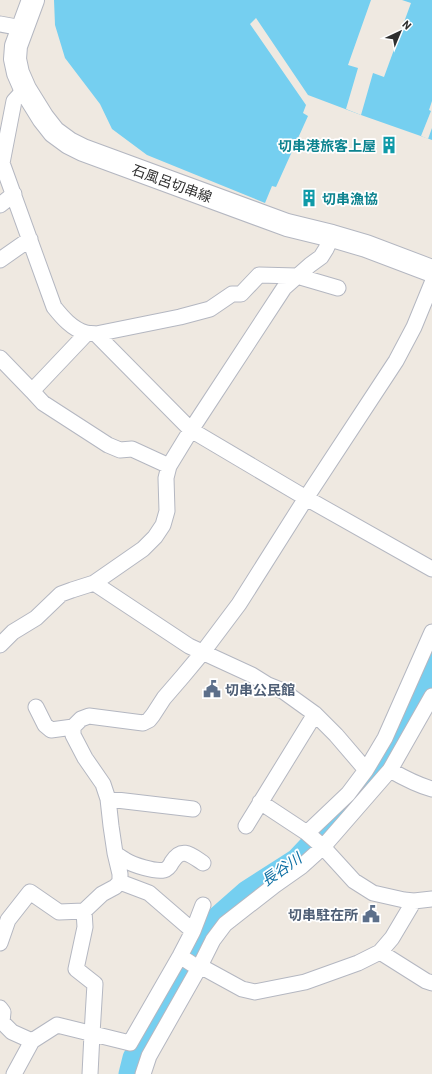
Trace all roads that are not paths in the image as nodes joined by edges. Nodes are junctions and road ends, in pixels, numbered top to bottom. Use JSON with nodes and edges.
{"nodes":[{"id":1,"x":33,"y":0,"type":"edge"},
{"id":2,"x":0,"y":24,"type":"edge"},
{"id":3,"x":22,"y":28,"type":"junction"},
{"id":4,"x":25,"y":89,"type":"junction"},
{"id":5,"x":14,"y":194,"type":"junction"},
{"id":6,"x":0,"y":205,"type":"edge"},
{"id":7,"x":332,"y":236,"type":"junction"},
{"id":8,"x":30,"y":239,"type":"junction"},
{"id":9,"x":0,"y":260,"type":"edge"},
{"id":10,"x":432,"y":271,"type":"edge"},
{"id":11,"x":297,"y":276,"type":"junction"},
{"id":12,"x":432,"y":283,"type":"edge"},
{"id":13,"x":338,"y":288,"type":"dead end"},
{"id":14,"x":91,"y":333,"type":"junction"},
{"id":15,"x":0,"y":358,"type":"edge"},
{"id":16,"x":32,"y":391,"type":"junction"},
{"id":17,"x":191,"y":430,"type":"junction"},
{"id":18,"x":169,"y":466,"type":"junction"},
{"id":19,"x":306,"y":498,"type":"junction"},
{"id":20,"x":432,"y":569,"type":"edge"},
{"id":21,"x":94,"y":583,"type":"junction"},
{"id":22,"x":432,"y":632,"type":"edge"},
{"id":23,"x":0,"y":645,"type":"edge"},
{"id":24,"x":203,"y":652,"type":"junction"},
{"id":25,"x":432,"y":696,"type":"edge"},
{"id":26,"x":36,"y":707,"type":"dead end"},
{"id":27,"x":316,"y":714,"type":"junction"},
{"id":28,"x":73,"y":727,"type":"junction"},
{"id":29,"x":366,"y":770,"type":"junction"},
{"id":30,"x":390,"y":770,"type":"junction"},
{"id":31,"x":432,"y":789,"type":"edge"},
{"id":32,"x":108,"y":798,"type":"junction"},
{"id":33,"x":260,"y":802,"type":"junction"},
{"id":34,"x":193,"y":809,"type":"dead end"},
{"id":35,"x":246,"y":826,"type":"dead end"},
{"id":36,"x":315,"y":840,"type":"junction"},
{"id":37,"x":115,"y":853,"type":"junction"},
{"id":38,"x":203,"y":863,"type":"dead end"},
{"id":39,"x":120,"y":882,"type":"junction"},
{"id":40,"x":432,"y":899,"type":"edge"},
{"id":41,"x":414,"y":901,"type":"junction"},
{"id":42,"x":203,"y":905,"type":"dead end"},
{"id":43,"x":84,"y":911,"type":"junction"},
{"id":44,"x":193,"y":931,"type":"junction"},
{"id":45,"x":0,"y":944,"type":"edge"},
{"id":46,"x":380,"y":952,"type":"junction"},
{"id":47,"x":180,"y":956,"type":"junction"},
{"id":48,"x":200,"y":966,"type":"junction"},
{"id":49,"x":432,"y":983,"type":"edge"},
{"id":50,"x":0,"y":1008,"type":"edge"},
{"id":51,"x":92,"y":1034,"type":"junction"},
{"id":52,"x":32,"y":1041,"type":"junction"},
{"id":53,"x":0,"y":1070,"type":"edge"},
{"id":54,"x":13,"y":1074,"type":"edge"},
{"id":55,"x":90,"y":1074,"type":"edge"},
{"id":56,"x":143,"y":1074,"type":"edge"}],
"edges":[{"from":1,"to":3,"type":"main road","name":"石風呂切串線"},
{"from":2,"to":3,"type":"street"},
{"from":3,"to":4,"type":"main road","name":"石風呂切串線"},
{"from":4,"to":5,"type":"street"},
{"from":4,"to":7,"type":"main road","name":"石風呂切串線"},
{"from":5,"to":6,"type":"street"},
{"from":5,"to":8,"type":"street"},
{"from":7,"to":10,"type":"main road","name":"石風呂切串線"},
{"from":7,"to":11,"type":"street"},
{"from":8,"to":9,"type":"street"},
{"from":8,"to":14,"type":"street"},
{"from":11,"to":13,"type":"street"},
{"from":11,"to":14,"type":"street"},
{"from":11,"to":17,"type":"street"},
{"from":12,"to":19,"type":"street"},
{"from":14,"to":16,"type":"street"},
{"from":14,"to":17,"type":"street"},
{"from":15,"to":16,"type":"street"},
{"from":16,"to":18,"type":"street"},
{"from":17,"to":18,"type":"street"},
{"from":17,"to":19,"type":"street"},
{"from":18,"to":21,"type":"street"},
{"from":19,"to":20,"type":"street"},
{"from":19,"to":24,"type":"street"},
{"from":21,"to":23,"type":"street"},
{"from":21,"to":24,"type":"street"},
{"from":22,"to":29,"type":"street"},
{"from":24,"to":27,"type":"street"},
{"from":24,"to":28,"type":"street"},
{"from":25,"to":30,"type":"street"},
{"from":26,"to":28,"type":"street"},
{"from":27,"to":29,"type":"street"},
{"from":27,"to":33,"type":"street"},
{"from":28,"to":32,"type":"street"},
{"from":29,"to":36,"type":"street"},
{"from":30,"to":31,"type":"street"},
{"from":30,"to":36,"type":"street"},
{"from":32,"to":34,"type":"street"},
{"from":32,"to":37,"type":"street"},
{"from":33,"to":35,"type":"street"},
{"from":33,"to":36,"type":"street"},
{"from":36,"to":41,"type":"street"},
{"from":36,"to":48,"type":"street"},
{"from":37,"to":38,"type":"street"},
{"from":37,"to":39,"type":"street"},
{"from":39,"to":43,"type":"street"},
{"from":39,"to":44,"type":"street"},
{"from":40,"to":41,"type":"street"},
{"from":41,"to":46,"type":"street"},
{"from":42,"to":44,"type":"street"},
{"from":43,"to":45,"type":"street"},
{"from":43,"to":51,"type":"street"},
{"from":44,"to":47,"type":"street"},
{"from":46,"to":48,"type":"street"},
{"from":46,"to":49,"type":"street"},
{"from":47,"to":48,"type":"street"},
{"from":47,"to":51,"type":"street"},
{"from":48,"to":56,"type":"street"},
{"from":50,"to":52,"type":"street"},
{"from":51,"to":52,"type":"street"},
{"from":51,"to":55,"type":"street"},
{"from":52,"to":54,"type":"street"},
{"from":53,"to":54,"type":"street"}]}
